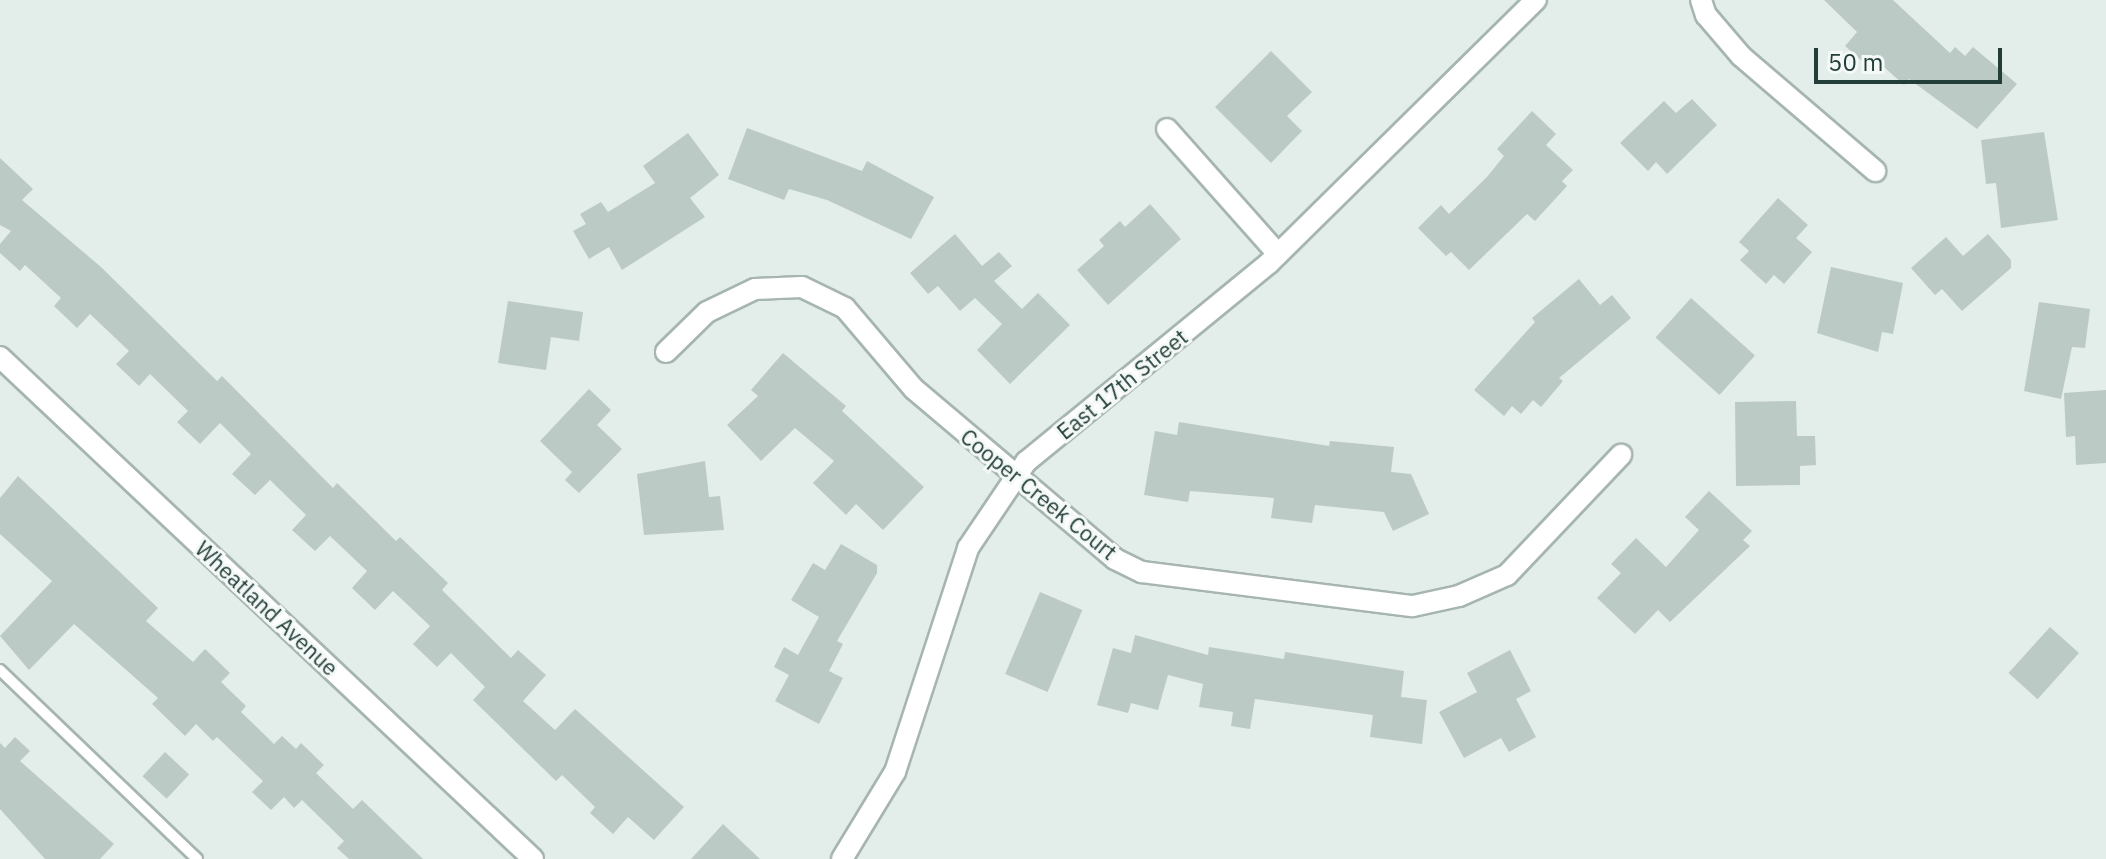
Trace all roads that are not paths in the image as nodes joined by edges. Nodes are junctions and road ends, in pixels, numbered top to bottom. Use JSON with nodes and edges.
{"nodes":[{"id":1,"x":1536,"y":0,"type":"edge"},
{"id":2,"x":1701,"y":0,"type":"edge"},
{"id":3,"x":1167,"y":129,"type":"dead end"},
{"id":4,"x":1875,"y":171,"type":"dead end"},
{"id":5,"x":1278,"y":254,"type":"junction"},
{"id":6,"x":666,"y":352,"type":"dead end"},
{"id":7,"x":3,"y":366,"type":"edge"},
{"id":8,"x":1621,"y":455,"type":"dead end"},
{"id":9,"x":1014,"y":477,"type":"junction"},
{"id":10,"x":0,"y":670,"type":"edge"},
{"id":11,"x":197,"y":859,"type":"edge"},
{"id":12,"x":533,"y":859,"type":"edge"},
{"id":13,"x":842,"y":859,"type":"edge"}],
"edges":[{"from":1,"to":5,"type":"street","name":"East 17th Street"},
{"from":2,"to":4,"type":"street"},
{"from":3,"to":5,"type":"street"},
{"from":5,"to":9,"type":"street","name":"East 17th Street"},
{"from":6,"to":9,"type":"street","name":"Cooper Creek Court"},
{"from":7,"to":12,"type":"street","name":"Wheatland Avenue"},
{"from":8,"to":9,"type":"street","name":"Cooper Creek Court"},
{"from":9,"to":13,"type":"street","name":"East 17th Street"},
{"from":10,"to":11,"type":"lane"}]}
